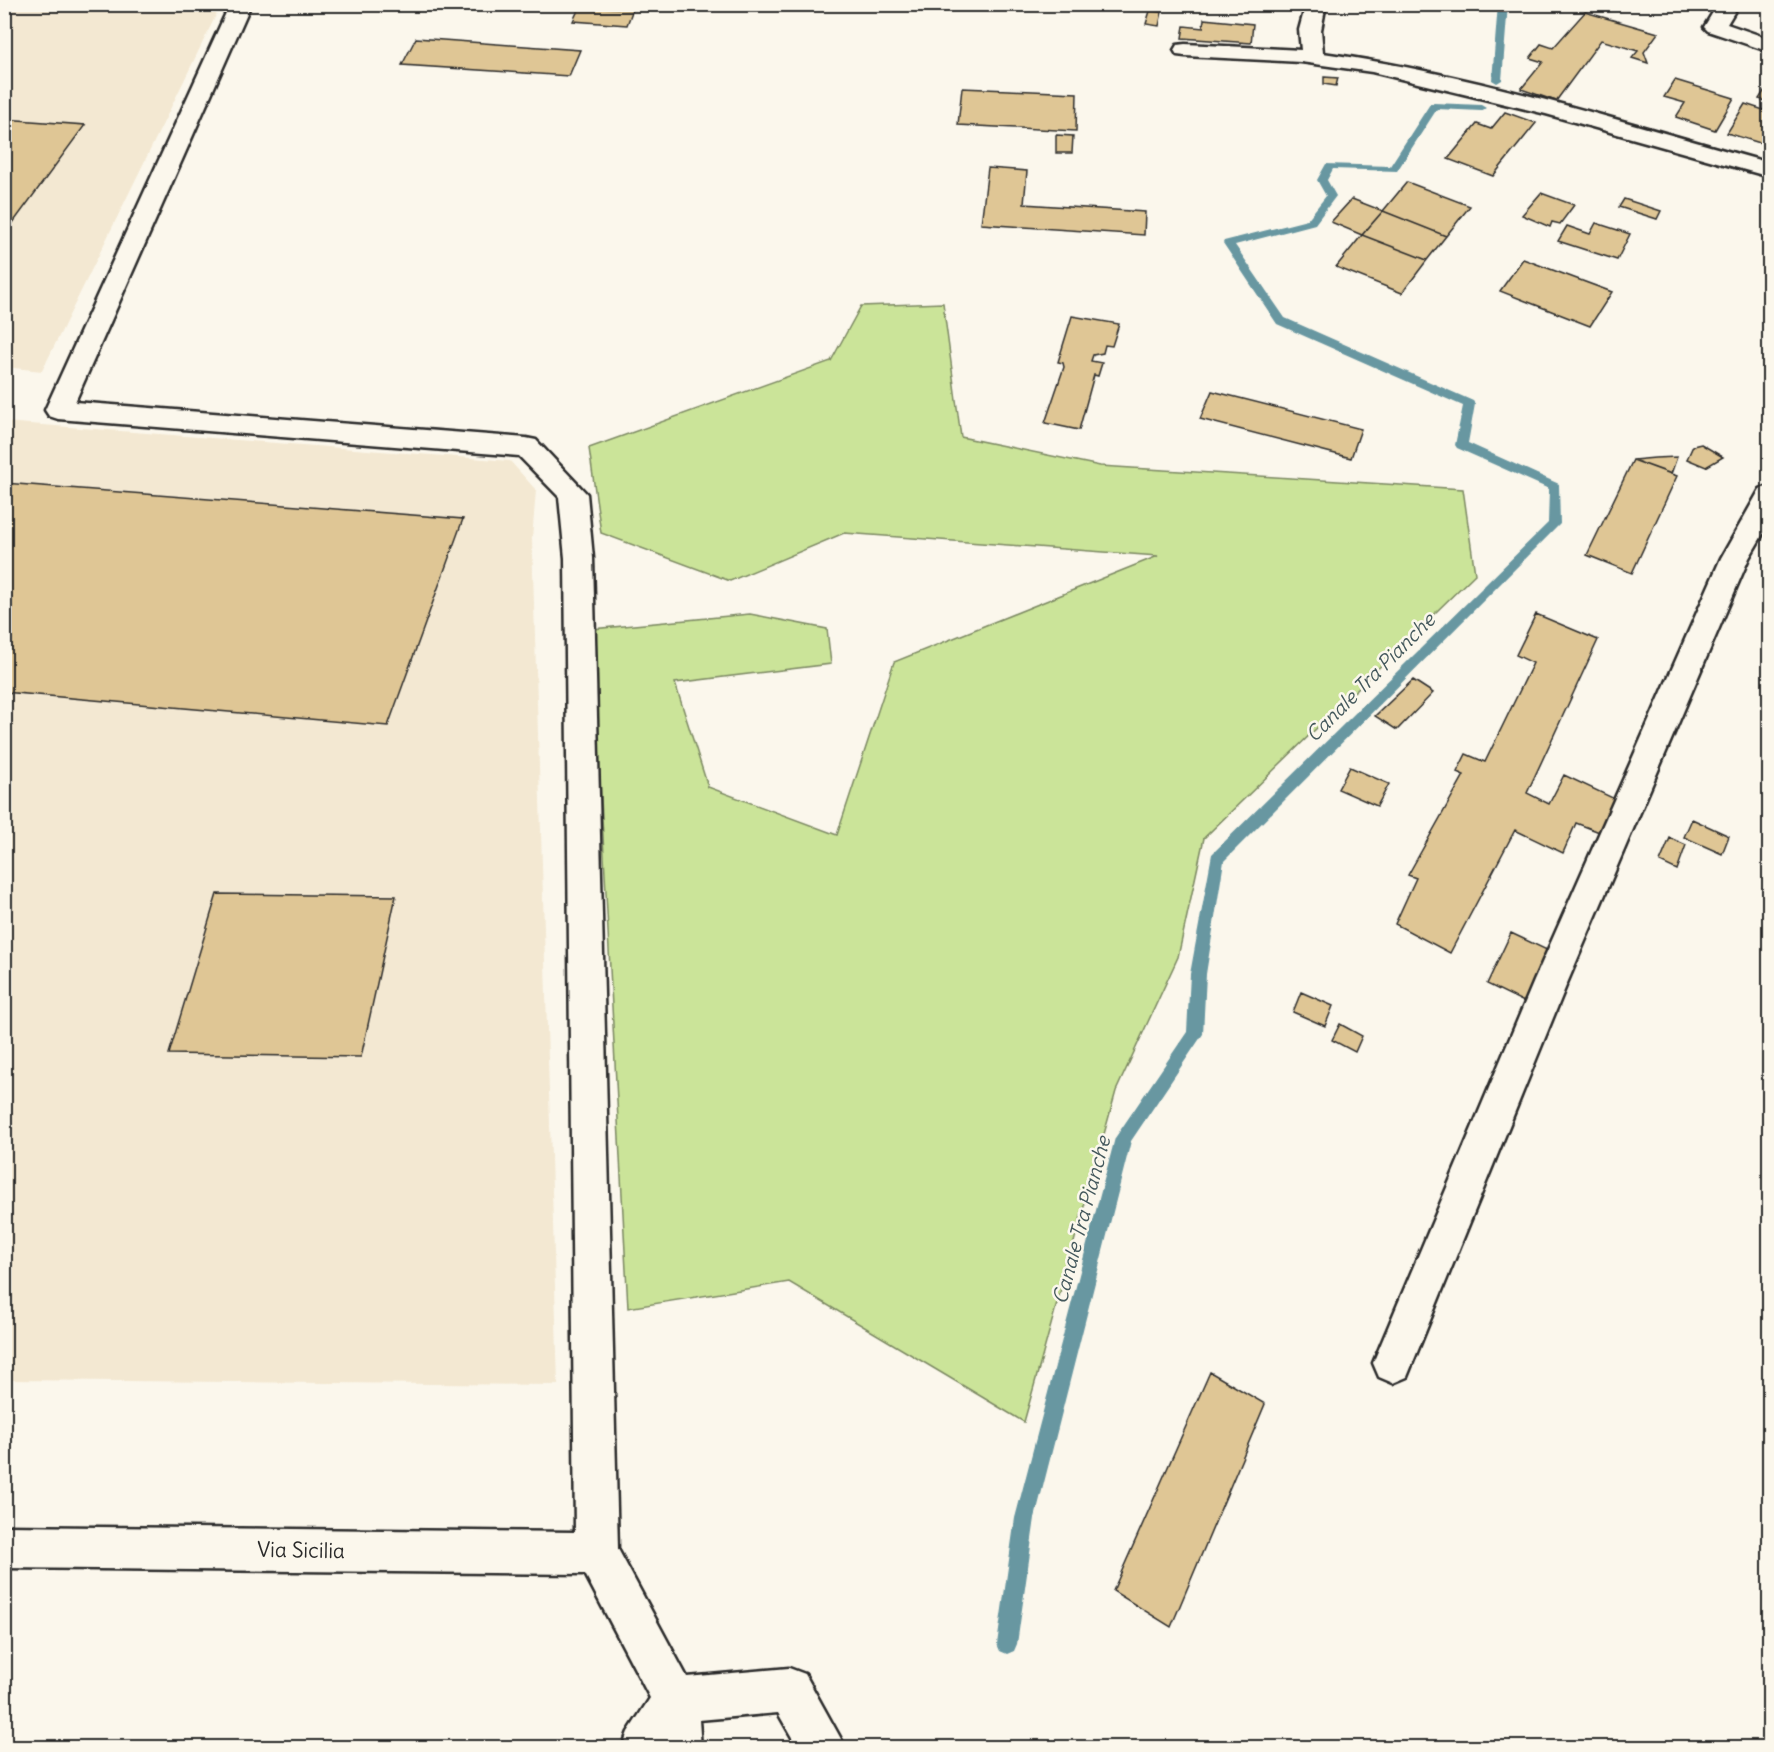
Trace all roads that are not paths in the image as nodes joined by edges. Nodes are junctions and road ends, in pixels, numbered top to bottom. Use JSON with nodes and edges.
{"nodes":[{"id":1,"x":241,"y":4,"type":"edge"},
{"id":2,"x":1316,"y":4,"type":"edge"},
{"id":3,"x":1729,"y":4,"type":"edge"},
{"id":4,"x":1770,"y":46,"type":"edge"},
{"id":5,"x":1185,"y":50,"type":"dead end"},
{"id":6,"x":1313,"y":58,"type":"junction"},
{"id":7,"x":1770,"y":171,"type":"edge"},
{"id":8,"x":1770,"y":496,"type":"edge"},
{"id":9,"x":1393,"y":1363,"type":"dead end"},
{"id":10,"x":4,"y":1547,"type":"edge"},
{"id":11,"x":597,"y":1553,"type":"junction"},
{"id":12,"x":675,"y":1700,"type":"junction"},
{"id":13,"x":644,"y":1748,"type":"edge"},
{"id":14,"x":678,"y":1748,"type":"edge"},
{"id":15,"x":824,"y":1748,"type":"edge"}],
"edges":[{"from":1,"to":11,"type":"street"},
{"from":2,"to":6,"type":"street"},
{"from":3,"to":4,"type":"street"},
{"from":5,"to":6,"type":"street"},
{"from":6,"to":7,"type":"street"},
{"from":8,"to":9,"type":"street"},
{"from":10,"to":11,"type":"street","name":"Via Sicilia"},
{"from":11,"to":12,"type":"street"},
{"from":12,"to":13,"type":"street"},
{"from":12,"to":14,"type":"street"},
{"from":12,"to":15,"type":"street"}]}
